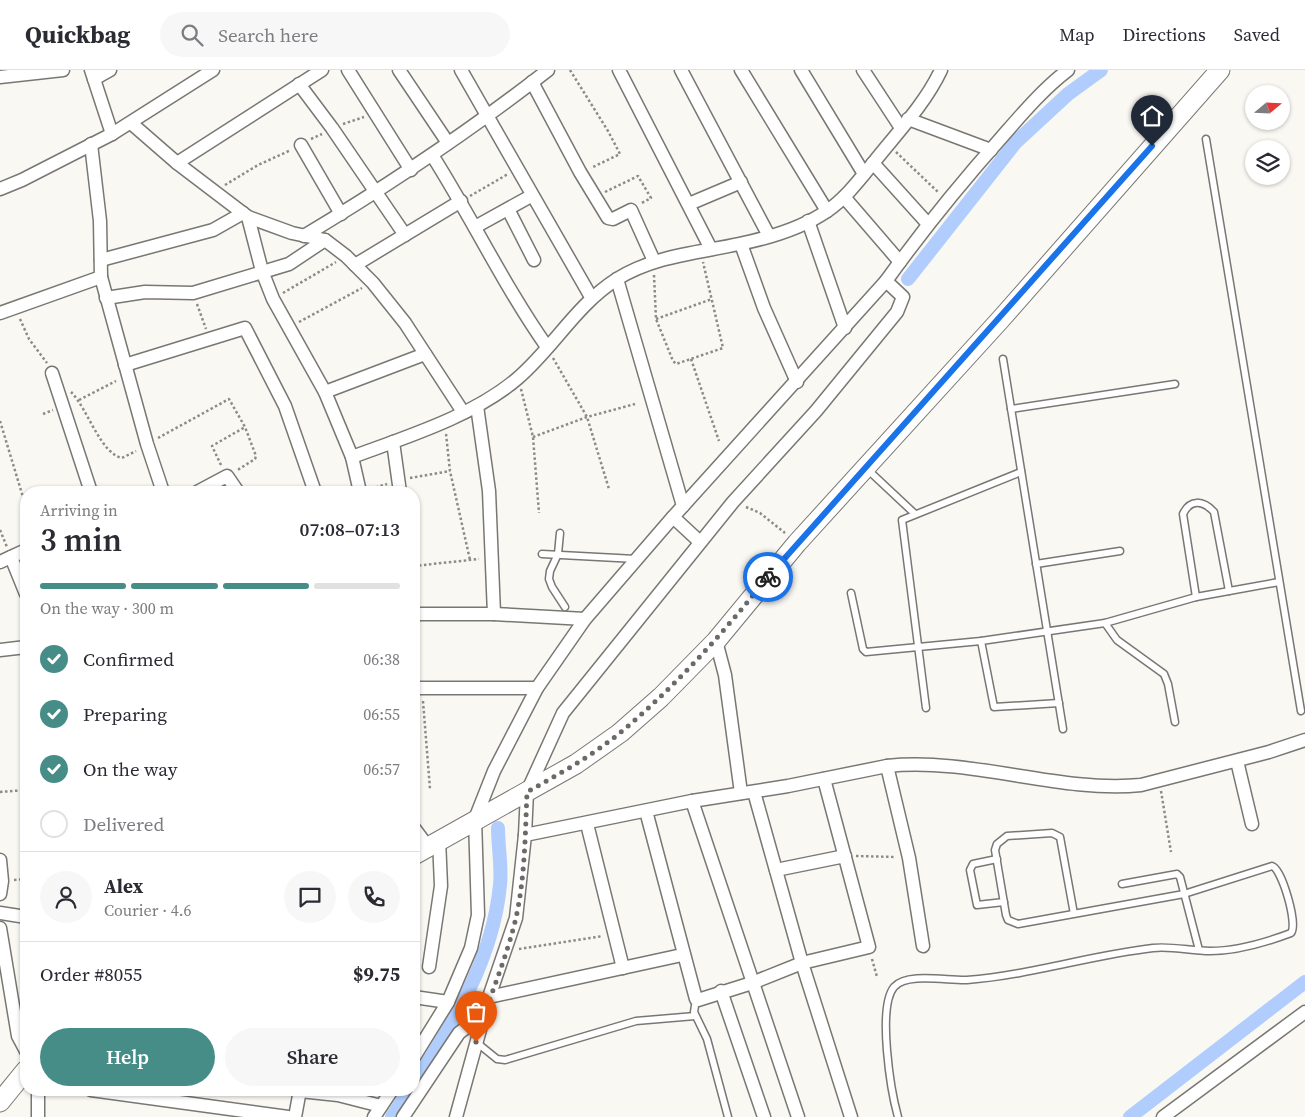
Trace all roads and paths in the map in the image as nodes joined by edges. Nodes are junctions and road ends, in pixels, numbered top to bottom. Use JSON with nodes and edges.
{"nodes":[{"id":1,"x":63,"y":70,"type":"edge"},
{"id":2,"x":110,"y":70,"type":"edge"},
{"id":3,"x":213,"y":70,"type":"edge"},
{"id":4,"x":322,"y":70,"type":"edge"},
{"id":5,"x":348,"y":70,"type":"edge"},
{"id":6,"x":399,"y":70,"type":"edge"},
{"id":7,"x":461,"y":70,"type":"edge"},
{"id":8,"x":548,"y":70,"type":"edge"},
{"id":9,"x":570,"y":70,"type":"edge"},
{"id":10,"x":619,"y":70,"type":"edge"},
{"id":11,"x":681,"y":70,"type":"edge"},
{"id":12,"x":741,"y":70,"type":"edge"},
{"id":13,"x":801,"y":70,"type":"edge"},
{"id":14,"x":864,"y":70,"type":"edge"},
{"id":15,"x":941,"y":70,"type":"edge"},
{"id":16,"x":1068,"y":70,"type":"edge"},
{"id":17,"x":1220,"y":70,"type":"edge"},
{"id":18,"x":4,"y":75,"type":"edge"},
{"id":19,"x":92,"y":75,"type":"edge"},
{"id":20,"x":532,"y":82,"type":"junction"},
{"id":21,"x":299,"y":84,"type":"junction"},
{"id":22,"x":374,"y":113,"type":"junction"},
{"id":23,"x":488,"y":116,"type":"junction"},
{"id":24,"x":132,"y":123,"type":"junction"},
{"id":25,"x":904,"y":123,"type":"junction"},
{"id":26,"x":332,"y":128,"type":"junction"},
{"id":27,"x":112,"y":134,"type":"junction"},
{"id":28,"x":1206,"y":139,"type":"dead end"},
{"id":29,"x":448,"y":143,"type":"junction"},
{"id":30,"x":91,"y":144,"type":"junction"},
{"id":31,"x":301,"y":145,"type":"junction"},
{"id":32,"x":888,"y":145,"type":"junction"},
{"id":33,"x":991,"y":150,"type":"junction"},
{"id":34,"x":432,"y":155,"type":"junction"},
{"id":35,"x":177,"y":163,"type":"junction"},
{"id":36,"x":873,"y":163,"type":"junction"},
{"id":37,"x":516,"y":169,"type":"junction"},
{"id":38,"x":411,"y":170,"type":"junction"},
{"id":39,"x":580,"y":172,"type":"junction"},
{"id":40,"x":864,"y":174,"type":"junction"},
{"id":41,"x":741,"y":182,"type":"junction"},
{"id":42,"x":0,"y":189,"type":"edge"},
{"id":43,"x":215,"y":192,"type":"junction"},
{"id":44,"x":377,"y":192,"type":"junction"},
{"id":45,"x":531,"y":196,"type":"junction"},
{"id":46,"x":595,"y":197,"type":"junction"},
{"id":47,"x":844,"y":197,"type":"junction"},
{"id":48,"x":461,"y":201,"type":"junction"},
{"id":49,"x":947,"y":201,"type":"junction"},
{"id":50,"x":689,"y":204,"type":"junction"},
{"id":51,"x":508,"y":209,"type":"junction"},
{"id":52,"x":632,"y":210,"type":"junction"},
{"id":53,"x":827,"y":211,"type":"junction"},
{"id":54,"x":341,"y":214,"type":"junction"},
{"id":55,"x":246,"y":215,"type":"junction"},
{"id":56,"x":808,"y":221,"type":"junction"},
{"id":57,"x":928,"y":224,"type":"junction"},
{"id":58,"x":475,"y":227,"type":"junction"},
{"id":59,"x":405,"y":235,"type":"junction"},
{"id":60,"x":304,"y":236,"type":"junction"},
{"id":61,"x":768,"y":236,"type":"junction"},
{"id":62,"x":325,"y":240,"type":"junction"},
{"id":63,"x":741,"y":244,"type":"junction"},
{"id":64,"x":706,"y":250,"type":"junction"},
{"id":65,"x":101,"y":260,"type":"junction"},
{"id":66,"x":351,"y":260,"type":"junction"},
{"id":67,"x":534,"y":260,"type":"dead end"},
{"id":68,"x":654,"y":261,"type":"junction"},
{"id":69,"x":900,"y":262,"type":"junction"},
{"id":70,"x":262,"y":271,"type":"junction"},
{"id":71,"x":101,"y":277,"type":"junction"},
{"id":72,"x":618,"y":279,"type":"junction"},
{"id":73,"x":886,"y":281,"type":"junction"},
{"id":74,"x":373,"y":283,"type":"junction"},
{"id":75,"x":193,"y":293,"type":"junction"},
{"id":76,"x":106,"y":298,"type":"junction"},
{"id":77,"x":591,"y":298,"type":"junction"},
{"id":78,"x":273,"y":299,"type":"junction"},
{"id":79,"x":712,"y":299,"type":"junction"},
{"id":80,"x":15,"y":308,"type":"junction"},
{"id":81,"x":0,"y":313,"type":"edge"},
{"id":82,"x":656,"y":319,"type":"junction"},
{"id":83,"x":289,"y":328,"type":"junction"},
{"id":84,"x":845,"y":328,"type":"junction"},
{"id":85,"x":210,"y":339,"type":"junction"},
{"id":86,"x":547,"y":347,"type":"junction"},
{"id":87,"x":426,"y":354,"type":"junction"},
{"id":88,"x":691,"y":359,"type":"junction"},
{"id":89,"x":1003,"y":359,"type":"dead end"},
{"id":90,"x":127,"y":370,"type":"junction"},
{"id":91,"x":52,"y":372,"type":"joint"},
{"id":92,"x":519,"y":378,"type":"junction"},
{"id":93,"x":797,"y":382,"type":"junction"},
{"id":94,"x":1175,"y":384,"type":"dead end"},
{"id":95,"x":325,"y":392,"type":"junction"},
{"id":96,"x":635,"y":404,"type":"dead end"},
{"id":97,"x":477,"y":406,"type":"junction"},
{"id":98,"x":1011,"y":409,"type":"junction"},
{"id":99,"x":463,"y":412,"type":"junction"},
{"id":100,"x":586,"y":416,"type":"junction"},
{"id":101,"x":0,"y":421,"type":"edge"},
{"id":102,"x":444,"y":421,"type":"junction"},
{"id":103,"x":245,"y":427,"type":"junction"},
{"id":104,"x":533,"y":437,"type":"junction"},
{"id":105,"x":393,"y":442,"type":"junction"},
{"id":106,"x":719,"y":442,"type":"dead end"},
{"id":107,"x":147,"y":444,"type":"junction"},
{"id":108,"x":352,"y":457,"type":"junction"},
{"id":109,"x":866,"y":468,"type":"junction"},
{"id":110,"x":450,"y":471,"type":"junction"},
{"id":111,"x":1021,"y":472,"type":"junction"},
{"id":112,"x":227,"y":476,"type":"junction"},
{"id":113,"x":89,"y":486,"type":"edge"},
{"id":114,"x":161,"y":486,"type":"edge"},
{"id":115,"x":208,"y":486,"type":"edge"},
{"id":116,"x":234,"y":486,"type":"edge"},
{"id":117,"x":313,"y":486,"type":"edge"},
{"id":118,"x":359,"y":486,"type":"edge"},
{"id":119,"x":399,"y":486,"type":"edge"},
{"id":120,"x":20,"y":487,"type":"edge"},
{"id":121,"x":609,"y":489,"type":"dead end"},
{"id":122,"x":733,"y":502,"type":"junction"},
{"id":123,"x":683,"y":506,"type":"junction"},
{"id":124,"x":539,"y":513,"type":"dead end"},
{"id":125,"x":915,"y":514,"type":"junction"},
{"id":126,"x":673,"y":517,"type":"junction"},
{"id":127,"x":0,"y":530,"type":"edge"},
{"id":128,"x":560,"y":533,"type":"dead end"},
{"id":129,"x":700,"y":542,"type":"junction"},
{"id":130,"x":797,"y":543,"type":"junction"},
{"id":131,"x":1120,"y":551,"type":"dead end"},
{"id":132,"x":20,"y":553,"type":"edge"},
{"id":133,"x":542,"y":554,"type":"dead end"},
{"id":134,"x":558,"y":554,"type":"junction"},
{"id":135,"x":6,"y":559,"type":"edge"},
{"id":136,"x":637,"y":559,"type":"junction"},
{"id":137,"x":1036,"y":564,"type":"junction"},
{"id":138,"x":420,"y":565,"type":"edge"},
{"id":139,"x":1280,"y":582,"type":"junction"},
{"id":140,"x":20,"y":584,"type":"edge"},
{"id":141,"x":1229,"y":591,"type":"junction"},
{"id":142,"x":851,"y":594,"type":"dead end"},
{"id":143,"x":1196,"y":597,"type":"junction"},
{"id":144,"x":565,"y":607,"type":"dead end"},
{"id":145,"x":420,"y":614,"type":"edge"},
{"id":146,"x":494,"y":614,"type":"junction"},
{"id":147,"x":585,"y":619,"type":"junction"},
{"id":148,"x":1105,"y":622,"type":"junction"},
{"id":149,"x":1047,"y":631,"type":"junction"},
{"id":150,"x":716,"y":641,"type":"junction"},
{"id":151,"x":981,"y":641,"type":"junction"},
{"id":152,"x":20,"y":648,"type":"edge"},
{"id":153,"x":919,"y":649,"type":"junction"},
{"id":154,"x":0,"y":650,"type":"edge"},
{"id":155,"x":420,"y":688,"type":"edge"},
{"id":156,"x":537,"y":688,"type":"junction"},
{"id":157,"x":1059,"y":703,"type":"junction"},
{"id":158,"x":420,"y":705,"type":"edge"},
{"id":159,"x":926,"y":708,"type":"dead end"},
{"id":160,"x":1301,"y":711,"type":"dead end"},
{"id":161,"x":1175,"y":722,"type":"dead end"},
{"id":162,"x":1063,"y":729,"type":"dead end"},
{"id":163,"x":1305,"y":740,"type":"edge"},
{"id":164,"x":1237,"y":761,"type":"junction"},
{"id":165,"x":887,"y":766,"type":"junction"},
{"id":166,"x":824,"y":779,"type":"junction"},
{"id":167,"x":1159,"y":780,"type":"junction"},
{"id":168,"x":430,"y":789,"type":"dead end"},
{"id":169,"x":20,"y":790,"type":"edge"},
{"id":170,"x":0,"y":792,"type":"edge"},
{"id":171,"x":527,"y":792,"type":"junction"},
{"id":172,"x":754,"y":792,"type":"junction"},
{"id":173,"x":740,"y":793,"type":"junction"},
{"id":174,"x":692,"y":801,"type":"junction"},
{"id":175,"x":646,"y":811,"type":"junction"},
{"id":176,"x":475,"y":819,"type":"junction"},
{"id":177,"x":587,"y":824,"type":"junction"},
{"id":178,"x":1252,"y":824,"type":"dead end"},
{"id":179,"x":525,"y":836,"type":"junction"},
{"id":180,"x":427,"y":847,"type":"edge"},
{"id":181,"x":1171,"y":852,"type":"dead end"},
{"id":182,"x":845,"y":856,"type":"junction"},
{"id":183,"x":909,"y":858,"type":"junction"},
{"id":184,"x":997,"y":859,"type":"junction"},
{"id":185,"x":0,"y":860,"type":"edge"},
{"id":186,"x":776,"y":870,"type":"junction"},
{"id":187,"x":1122,"y":884,"type":"dead end"},
{"id":188,"x":0,"y":894,"type":"edge"},
{"id":189,"x":1184,"y":894,"type":"junction"},
{"id":190,"x":1004,"y":902,"type":"junction"},
{"id":191,"x":0,"y":913,"type":"edge"},
{"id":192,"x":1074,"y":914,"type":"junction"},
{"id":193,"x":20,"y":916,"type":"edge"},
{"id":194,"x":0,"y":928,"type":"edge"},
{"id":195,"x":614,"y":934,"type":"junction"},
{"id":196,"x":923,"y":946,"type":"dead end"},
{"id":197,"x":869,"y":947,"type":"junction"},
{"id":198,"x":1199,"y":950,"type":"junction"},
{"id":199,"x":506,"y":951,"type":"junction"},
{"id":200,"x":682,"y":955,"type":"junction"},
{"id":201,"x":802,"y":963,"type":"junction"},
{"id":202,"x":429,"y":967,"type":"dead end"},
{"id":203,"x":623,"y":968,"type":"junction"},
{"id":204,"x":877,"y":977,"type":"dead end"},
{"id":205,"x":752,"y":983,"type":"junction"},
{"id":206,"x":722,"y":991,"type":"junction"},
{"id":207,"x":489,"y":997,"type":"junction"},
{"id":208,"x":420,"y":998,"type":"edge"},
{"id":209,"x":696,"y":999,"type":"junction"},
{"id":210,"x":448,"y":1002,"type":"junction"},
{"id":211,"x":1305,"y":1012,"type":"edge"},
{"id":212,"x":483,"y":1015,"type":"junction"},
{"id":213,"x":695,"y":1016,"type":"junction"},
{"id":214,"x":420,"y":1038,"type":"edge"},
{"id":215,"x":20,"y":1040,"type":"edge"},
{"id":216,"x":476,"y":1042,"type":"junction"},
{"id":217,"x":20,"y":1077,"type":"edge"},
{"id":218,"x":420,"y":1092,"type":"edge"},
{"id":219,"x":38,"y":1096,"type":"edge"},
{"id":220,"x":135,"y":1096,"type":"edge"},
{"id":221,"x":299,"y":1096,"type":"edge"},
{"id":222,"x":342,"y":1096,"type":"edge"},
{"id":223,"x":388,"y":1096,"type":"edge"},
{"id":224,"x":417,"y":1096,"type":"edge"},
{"id":225,"x":0,"y":1102,"type":"edge"},
{"id":226,"x":381,"y":1106,"type":"junction"},
{"id":227,"x":38,"y":1117,"type":"edge"},
{"id":228,"x":288,"y":1117,"type":"edge"},
{"id":229,"x":295,"y":1117,"type":"edge"},
{"id":230,"x":374,"y":1117,"type":"edge"},
{"id":231,"x":403,"y":1117,"type":"edge"},
{"id":232,"x":456,"y":1117,"type":"edge"},
{"id":233,"x":728,"y":1117,"type":"edge"},
{"id":234,"x":764,"y":1117,"type":"edge"},
{"id":235,"x":798,"y":1117,"type":"edge"},
{"id":236,"x":851,"y":1117,"type":"edge"},
{"id":237,"x":898,"y":1117,"type":"edge"},
{"id":238,"x":1163,"y":1117,"type":"edge"}],
"edges":[{"from":1,"to":18,"type":"street"},
{"from":2,"to":19,"type":"street"},
{"from":3,"to":24,"type":"street"},
{"from":4,"to":21,"type":"street"},
{"from":5,"to":22,"type":"street"},
{"from":6,"to":29,"type":"street"},
{"from":7,"to":23,"type":"street"},
{"from":8,"to":20,"type":"street"},
{"from":9,"to":39,"type":"path"},
{"from":10,"to":50,"type":"street"},
{"from":11,"to":41,"type":"street"},
{"from":12,"to":53,"type":"street"},
{"from":13,"to":40,"type":"street"},
{"from":14,"to":25,"type":"street"},
{"from":15,"to":25,"type":"street"},
{"from":16,"to":33,"type":"street"},
{"from":17,"to":109,"type":"main road"},
{"from":19,"to":27,"type":"street"},
{"from":20,"to":23,"type":"street"},
{"from":20,"to":39,"type":"street"},
{"from":21,"to":26,"type":"street"},
{"from":21,"to":35,"type":"street"},
{"from":22,"to":26,"type":"path"},
{"from":22,"to":38,"type":"street"},
{"from":23,"to":29,"type":"street"},
{"from":23,"to":37,"type":"street"},
{"from":24,"to":27,"type":"street"},
{"from":24,"to":35,"type":"street"},
{"from":25,"to":32,"type":"street"},
{"from":25,"to":33,"type":"street"},
{"from":26,"to":31,"type":"path"},
{"from":26,"to":44,"type":"street"},
{"from":27,"to":30,"type":"street"},
{"from":28,"to":139,"type":"lane"},
{"from":29,"to":34,"type":"street"},
{"from":30,"to":42,"type":"street"},
{"from":30,"to":65,"type":"street"},
{"from":31,"to":43,"type":"path"},
{"from":31,"to":54,"type":"street"},
{"from":32,"to":36,"type":"street"},
{"from":32,"to":49,"type":"path"},
{"from":33,"to":49,"type":"street"},
{"from":34,"to":38,"type":"street"},
{"from":34,"to":48,"type":"street"},
{"from":35,"to":43,"type":"street"},
{"from":36,"to":40,"type":"street"},
{"from":36,"to":57,"type":"street"},
{"from":37,"to":45,"type":"street"},
{"from":37,"to":48,"type":"path"},
{"from":38,"to":44,"type":"street"},
{"from":39,"to":46,"type":"street"},
{"from":40,"to":47,"type":"street"},
{"from":41,"to":50,"type":"street"},
{"from":41,"to":61,"type":"street"},
{"from":43,"to":55,"type":"street"},
{"from":44,"to":54,"type":"street"},
{"from":44,"to":59,"type":"street"},
{"from":45,"to":51,"type":"street"},
{"from":45,"to":77,"type":"street"},
{"from":46,"to":52,"type":"street"},
{"from":46,"to":52,"type":"path"},
{"from":47,"to":53,"type":"street"},
{"from":47,"to":69,"type":"street"},
{"from":48,"to":58,"type":"street"},
{"from":48,"to":59,"type":"street"},
{"from":49,"to":57,"type":"street"},
{"from":50,"to":64,"type":"street"},
{"from":51,"to":58,"type":"street"},
{"from":51,"to":67,"type":"street"},
{"from":52,"to":68,"type":"street"},
{"from":53,"to":56,"type":"street"},
{"from":54,"to":60,"type":"street"},
{"from":55,"to":60,"type":"street"},
{"from":55,"to":65,"type":"street"},
{"from":55,"to":70,"type":"street"},
{"from":56,"to":61,"type":"street"},
{"from":56,"to":84,"type":"street"},
{"from":57,"to":69,"type":"street"},
{"from":58,"to":86,"type":"street"},
{"from":59,"to":66,"type":"street"},
{"from":60,"to":62,"type":"street"},
{"from":61,"to":63,"type":"street"},
{"from":62,"to":66,"type":"street"},
{"from":62,"to":70,"type":"street"},
{"from":63,"to":64,"type":"street"},
{"from":63,"to":93,"type":"street"},
{"from":64,"to":68,"type":"street"},
{"from":64,"to":79,"type":"path"},
{"from":65,"to":71,"type":"street"},
{"from":66,"to":74,"type":"street"},
{"from":66,"to":78,"type":"path"},
{"from":68,"to":72,"type":"street"},
{"from":68,"to":82,"type":"path"},
{"from":69,"to":73,"type":"street"},
{"from":70,"to":75,"type":"street"},
{"from":70,"to":78,"type":"street"},
{"from":71,"to":76,"type":"street"},
{"from":71,"to":80,"type":"street"},
{"from":72,"to":77,"type":"street"},
{"from":72,"to":123,"type":"street"},
{"from":73,"to":84,"type":"street"},
{"from":73,"to":122,"type":"street"},
{"from":74,"to":83,"type":"path"},
{"from":74,"to":87,"type":"street"},
{"from":75,"to":76,"type":"street"},
{"from":75,"to":85,"type":"path"},
{"from":76,"to":90,"type":"street"},
{"from":77,"to":86,"type":"street"},
{"from":78,"to":83,"type":"street"},
{"from":79,"to":82,"type":"path"},
{"from":79,"to":88,"type":"path"},
{"from":80,"to":81,"type":"street"},
{"from":80,"to":91,"type":"path"},
{"from":82,"to":88,"type":"path"},
{"from":83,"to":95,"type":"street"},
{"from":84,"to":93,"type":"street"},
{"from":85,"to":90,"type":"street"},
{"from":85,"to":117,"type":"street"},
{"from":86,"to":92,"type":"street"},
{"from":86,"to":100,"type":"path"},
{"from":87,"to":95,"type":"street"},
{"from":87,"to":99,"type":"street"},
{"from":88,"to":106,"type":"path"},
{"from":89,"to":98,"type":"lane"},
{"from":90,"to":107,"type":"street"},
{"from":90,"to":107,"type":"path"},
{"from":91,"to":113,"type":"street"},
{"from":92,"to":97,"type":"street"},
{"from":92,"to":104,"type":"path"},
{"from":93,"to":123,"type":"street"},
{"from":94,"to":98,"type":"lane"},
{"from":95,"to":108,"type":"street"},
{"from":96,"to":100,"type":"path"},
{"from":97,"to":99,"type":"street"},
{"from":97,"to":146,"type":"street"},
{"from":98,"to":111,"type":"lane"},
{"from":99,"to":102,"type":"street"},
{"from":100,"to":104,"type":"path"},
{"from":100,"to":121,"type":"path"},
{"from":101,"to":120,"type":"path"},
{"from":102,"to":105,"type":"street"},
{"from":102,"to":110,"type":"path"},
{"from":103,"to":107,"type":"path"},
{"from":103,"to":112,"type":"path"},
{"from":103,"to":112,"type":"path"},
{"from":104,"to":124,"type":"path"},
{"from":105,"to":108,"type":"street"},
{"from":105,"to":119,"type":"street"},
{"from":107,"to":114,"type":"street"},
{"from":108,"to":118,"type":"street"},
{"from":109,"to":125,"type":"lane"},
{"from":109,"to":130,"type":"main road"},
{"from":110,"to":119,"type":"path"},
{"from":110,"to":138,"type":"path"},
{"from":111,"to":125,"type":"lane"},
{"from":111,"to":137,"type":"lane"},
{"from":112,"to":115,"type":"street"},
{"from":112,"to":116,"type":"street"},
{"from":122,"to":129,"type":"street"},
{"from":122,"to":130,"type":"path"},
{"from":123,"to":126,"type":"street"},
{"from":125,"to":153,"type":"lane"},
{"from":126,"to":129,"type":"street"},
{"from":126,"to":136,"type":"street"},
{"from":127,"to":135,"type":"path"},
{"from":128,"to":134,"type":"lane"},
{"from":129,"to":171,"type":"street"},
{"from":130,"to":150,"type":"main road"},
{"from":131,"to":137,"type":"lane"},
{"from":132,"to":135,"type":"street"},
{"from":133,"to":134,"type":"lane"},
{"from":134,"to":136,"type":"lane"},
{"from":134,"to":144,"type":"lane"},
{"from":135,"to":140,"type":"street"},
{"from":136,"to":147,"type":"street"},
{"from":137,"to":149,"type":"lane"},
{"from":139,"to":141,"type":"lane"},
{"from":139,"to":160,"type":"lane"},
{"from":141,"to":143,"type":"lane"},
{"from":141,"to":143,"type":"lane"},
{"from":142,"to":153,"type":"lane"},
{"from":143,"to":148,"type":"lane"},
{"from":145,"to":146,"type":"street"},
{"from":146,"to":147,"type":"street"},
{"from":147,"to":156,"type":"street"},
{"from":148,"to":149,"type":"lane"},
{"from":148,"to":161,"type":"lane"},
{"from":149,"to":151,"type":"lane"},
{"from":149,"to":157,"type":"lane"},
{"from":150,"to":171,"type":"main road"},
{"from":150,"to":173,"type":"street"},
{"from":151,"to":153,"type":"lane"},
{"from":151,"to":157,"type":"lane"},
{"from":152,"to":154,"type":"street"},
{"from":153,"to":159,"type":"lane"},
{"from":155,"to":156,"type":"street"},
{"from":156,"to":176,"type":"street"},
{"from":157,"to":162,"type":"lane"},
{"from":158,"to":168,"type":"path"},
{"from":163,"to":164,"type":"street"},
{"from":164,"to":167,"type":"street"},
{"from":164,"to":178,"type":"street"},
{"from":165,"to":166,"type":"street"},
{"from":165,"to":167,"type":"street"},
{"from":165,"to":183,"type":"street"},
{"from":166,"to":172,"type":"street"},
{"from":166,"to":182,"type":"street"},
{"from":167,"to":181,"type":"path"},
{"from":169,"to":170,"type":"path"},
{"from":171,"to":176,"type":"main road"},
{"from":171,"to":179,"type":"street"},
{"from":172,"to":173,"type":"street"},
{"from":172,"to":186,"type":"street"},
{"from":173,"to":174,"type":"street"},
{"from":174,"to":175,"type":"street"},
{"from":174,"to":205,"type":"street"},
{"from":175,"to":177,"type":"street"},
{"from":175,"to":200,"type":"street"},
{"from":176,"to":180,"type":"main road"},
{"from":176,"to":210,"type":"street"},
{"from":177,"to":179,"type":"street"},
{"from":177,"to":195,"type":"street"},
{"from":179,"to":199,"type":"street"},
{"from":180,"to":202,"type":"street"},
{"from":182,"to":183,"type":"path"},
{"from":182,"to":186,"type":"street"},
{"from":182,"to":197,"type":"street"},
{"from":183,"to":196,"type":"street"},
{"from":184,"to":190,"type":"lane"},
{"from":184,"to":190,"type":"lane"},
{"from":184,"to":192,"type":"lane"},
{"from":185,"to":188,"type":"street"},
{"from":186,"to":201,"type":"street"},
{"from":187,"to":189,"type":"lane"},
{"from":189,"to":192,"type":"lane"},
{"from":189,"to":198,"type":"lane"},
{"from":189,"to":198,"type":"lane"},
{"from":190,"to":192,"type":"lane"},
{"from":191,"to":193,"type":"street"},
{"from":194,"to":215,"type":"street"},
{"from":195,"to":199,"type":"path"},
{"from":195,"to":203,"type":"street"},
{"from":197,"to":201,"type":"street"},
{"from":197,"to":204,"type":"path"},
{"from":198,"to":237,"type":"lane"},
{"from":199,"to":207,"type":"street"},
{"from":200,"to":203,"type":"street"},
{"from":200,"to":209,"type":"street"},
{"from":201,"to":205,"type":"street"},
{"from":201,"to":236,"type":"street"},
{"from":203,"to":207,"type":"street"},
{"from":205,"to":206,"type":"street"},
{"from":205,"to":235,"type":"street"},
{"from":206,"to":209,"type":"street"},
{"from":206,"to":234,"type":"street"},
{"from":207,"to":212,"type":"street"},
{"from":208,"to":210,"type":"street"},
{"from":209,"to":213,"type":"lane"},
{"from":210,"to":214,"type":"street"},
{"from":211,"to":238,"type":"street"},
{"from":212,"to":216,"type":"street"},
{"from":212,"to":218,"type":"street"},
{"from":213,"to":216,"type":"lane"},
{"from":213,"to":233,"type":"lane"},
{"from":216,"to":232,"type":"street"},
{"from":217,"to":225,"type":"main road"},
{"from":219,"to":227,"type":"street"},
{"from":220,"to":228,"type":"street"},
{"from":221,"to":229,"type":"street"},
{"from":222,"to":226,"type":"street"},
{"from":223,"to":226,"type":"street"},
{"from":224,"to":231,"type":"street"},
{"from":226,"to":230,"type":"street"}]}
